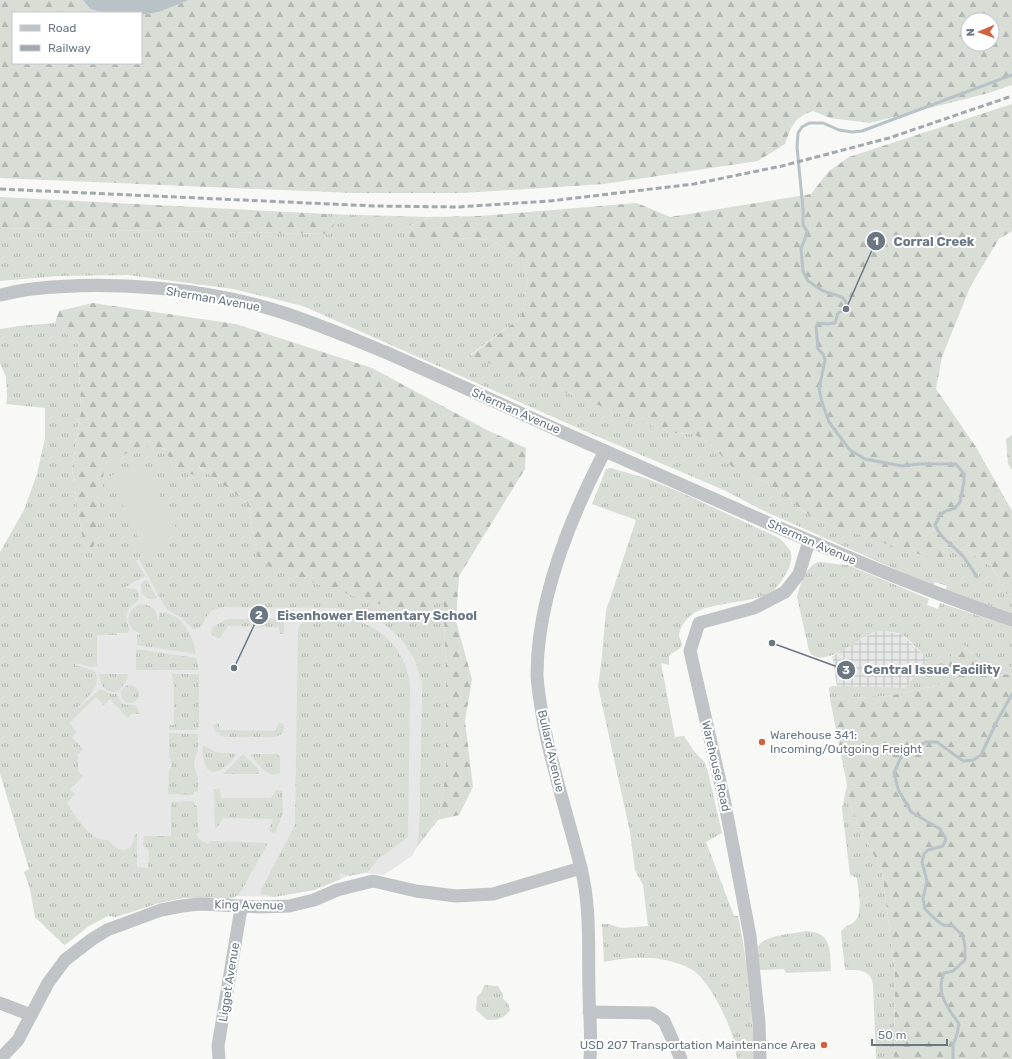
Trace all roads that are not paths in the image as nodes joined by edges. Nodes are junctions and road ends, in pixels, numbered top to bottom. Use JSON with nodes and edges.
{"nodes":[{"id":1,"x":0,"y":295,"type":"edge"},
{"id":2,"x":605,"y":451,"type":"junction"},
{"id":3,"x":809,"y":541,"type":"junction"},
{"id":4,"x":1012,"y":620,"type":"edge"},
{"id":5,"x":581,"y":868,"type":"junction"},
{"id":6,"x":243,"y":906,"type":"junction"},
{"id":7,"x":0,"y":1003,"type":"edge"},
{"id":8,"x":589,"y":1012,"type":"junction"},
{"id":9,"x":31,"y":1015,"type":"junction"},
{"id":10,"x":0,"y":1059,"type":"edge"},
{"id":11,"x":219,"y":1059,"type":"edge"},
{"id":12,"x":590,"y":1059,"type":"edge"},
{"id":13,"x":681,"y":1059,"type":"edge"},
{"id":14,"x":760,"y":1059,"type":"edge"}],
"edges":[{"from":1,"to":2,"type":"street","name":"Sherman Avenue"},
{"from":2,"to":3,"type":"street","name":"Sherman Avenue"},
{"from":2,"to":5,"type":"street","name":"Bullard Avenue"},
{"from":3,"to":4,"type":"street","name":"Sherman Avenue"},
{"from":3,"to":14,"type":"street","name":"Warehouse Road"},
{"from":5,"to":6,"type":"street","name":"King Avenue"},
{"from":5,"to":8,"type":"street","name":"Bullard Avenue"},
{"from":6,"to":9,"type":"street","name":"King Avenue"},
{"from":6,"to":11,"type":"street","name":"Ligget Avenue"},
{"from":7,"to":9,"type":"street"},
{"from":8,"to":12,"type":"street","name":"Bullard Avenue"},
{"from":8,"to":13,"type":"street"},
{"from":9,"to":10,"type":"street","name":"King Avenue"}]}
